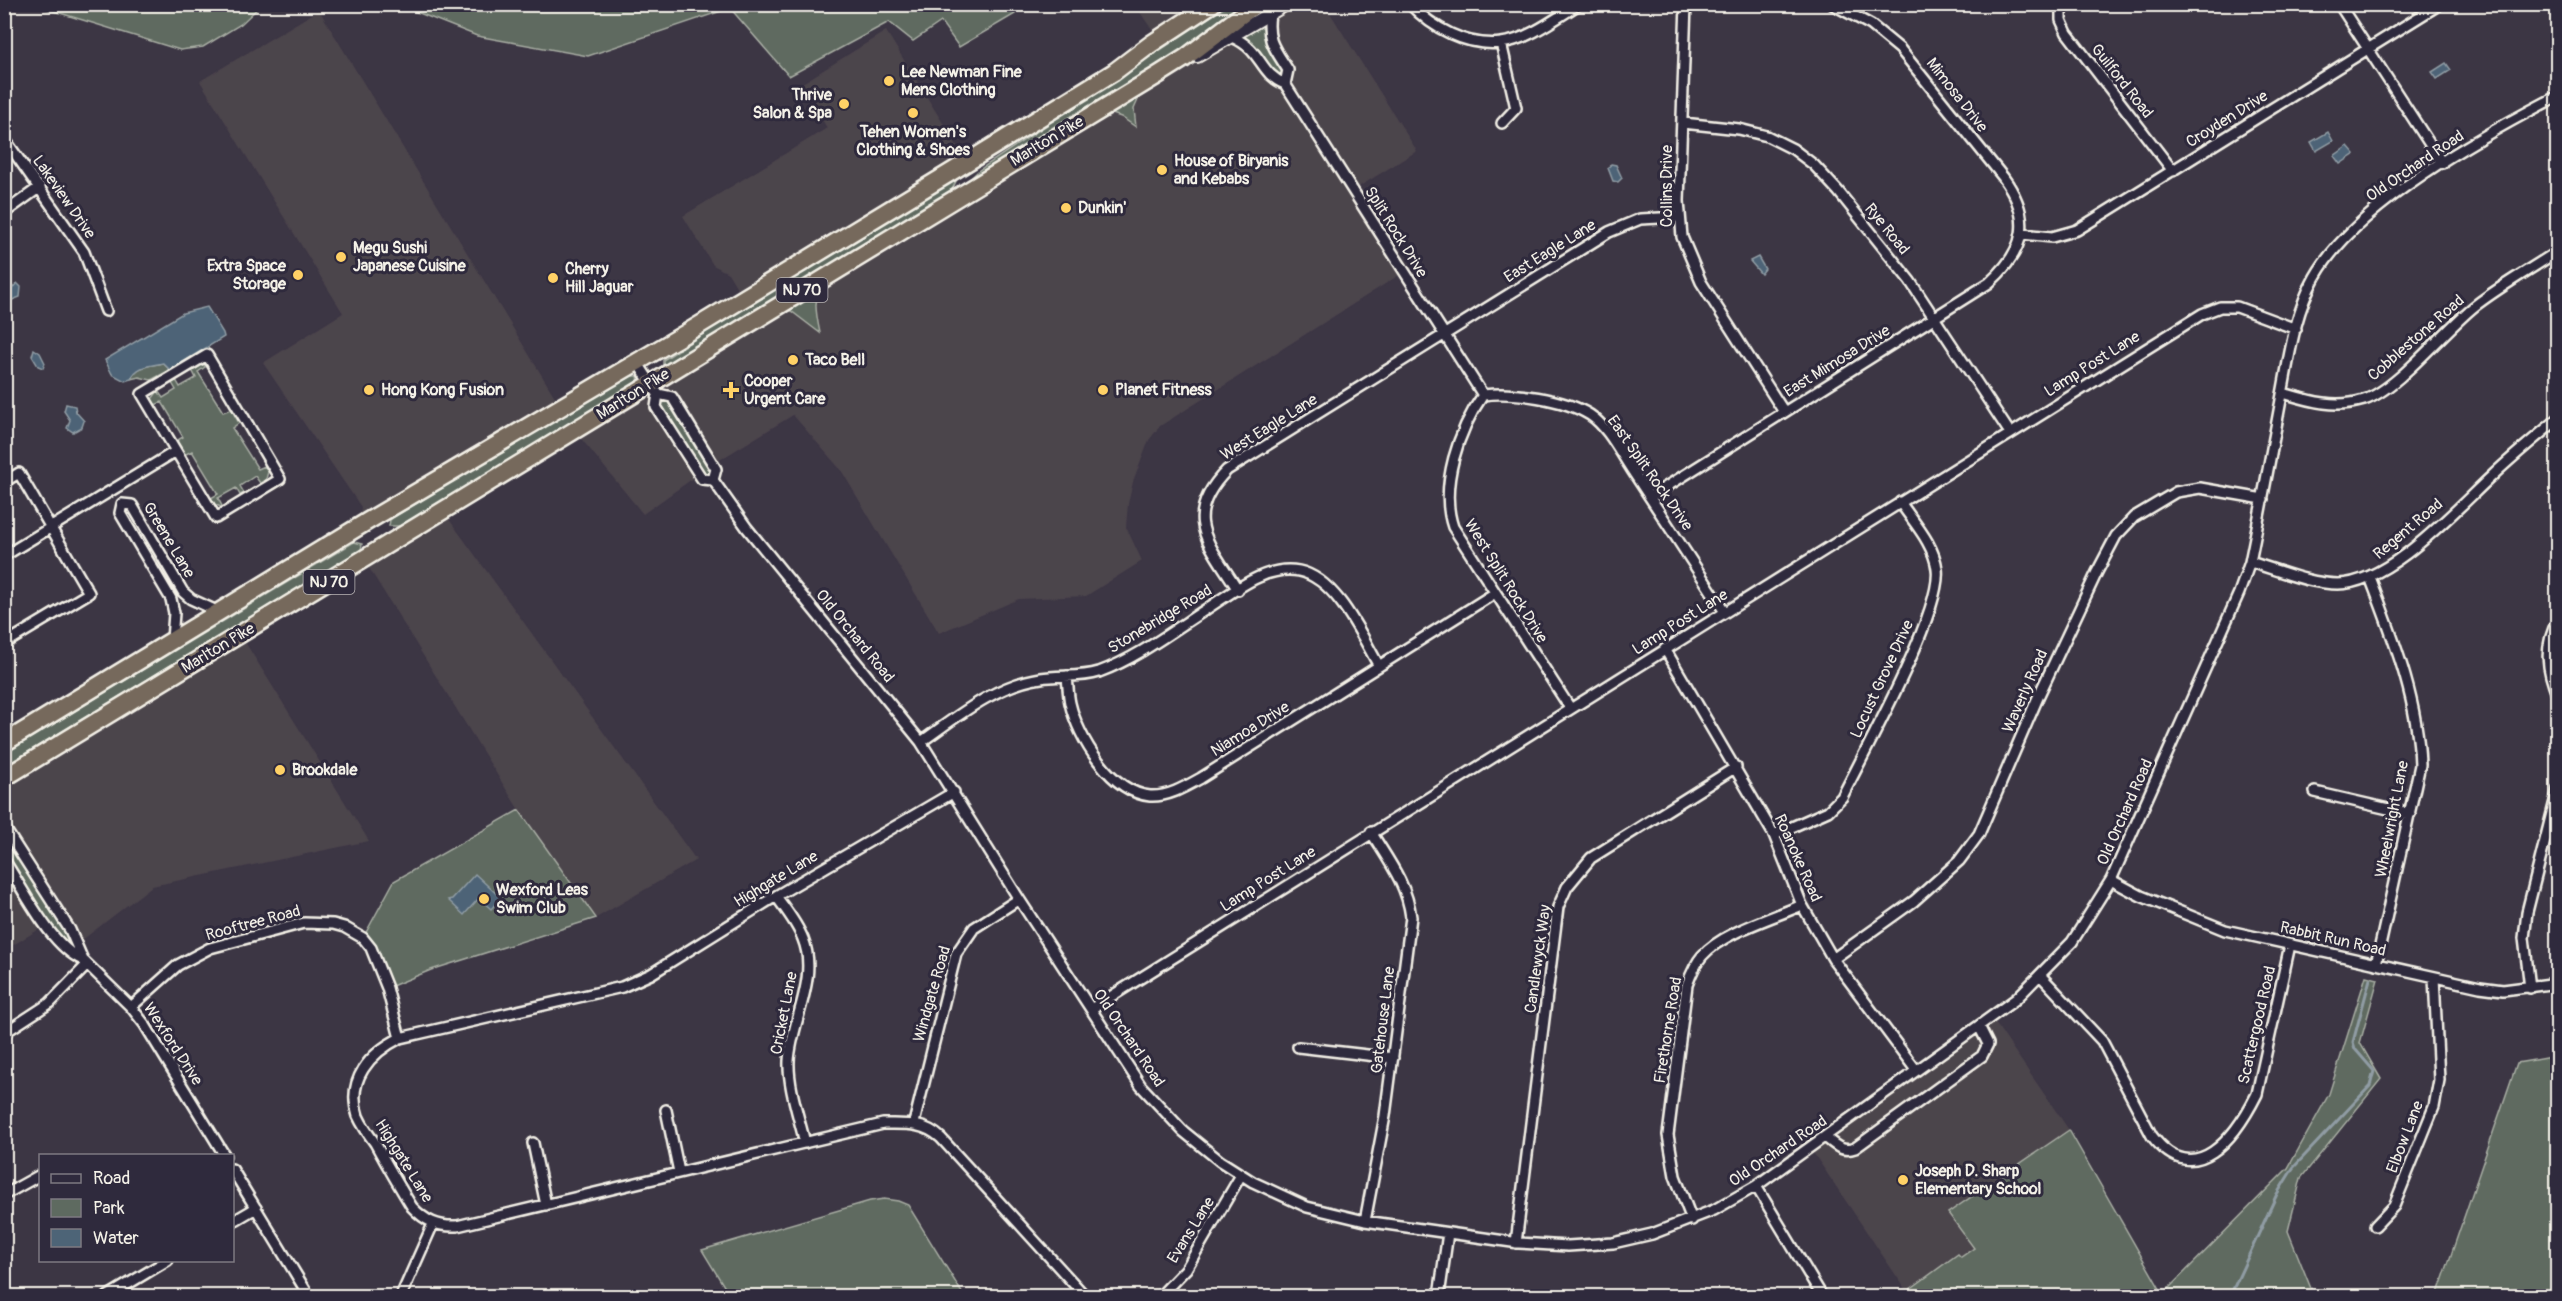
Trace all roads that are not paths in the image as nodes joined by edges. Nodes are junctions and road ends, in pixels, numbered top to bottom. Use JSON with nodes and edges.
{"nodes":[{"id":1,"x":1212,"y":4,"type":"edge"},
{"id":2,"x":1286,"y":4,"type":"edge"},
{"id":3,"x":1410,"y":4,"type":"edge"},
{"id":4,"x":1579,"y":4,"type":"edge"},
{"id":5,"x":1686,"y":4,"type":"edge"},
{"id":6,"x":1832,"y":4,"type":"edge"},
{"id":7,"x":2061,"y":4,"type":"edge"},
{"id":8,"x":2339,"y":4,"type":"edge"},
{"id":9,"x":2440,"y":4,"type":"edge"},
{"id":10,"x":1263,"y":9,"type":"edge"},
{"id":11,"x":1232,"y":37,"type":"junction"},
{"id":12,"x":1501,"y":43,"type":"junction"},
{"id":13,"x":2368,"y":49,"type":"junction"},
{"id":14,"x":1158,"y":75,"type":"junction"},
{"id":15,"x":1285,"y":84,"type":"junction"},
{"id":16,"x":2558,"y":96,"type":"edge"},
{"id":17,"x":1502,"y":123,"type":"dead end"},
{"id":18,"x":1683,"y":123,"type":"junction"},
{"id":19,"x":4,"y":138,"type":"edge"},
{"id":20,"x":982,"y":153,"type":"junction"},
{"id":21,"x":2442,"y":163,"type":"junction"},
{"id":22,"x":2173,"y":171,"type":"junction"},
{"id":23,"x":40,"y":187,"type":"junction"},
{"id":24,"x":952,"y":199,"type":"junction"},
{"id":25,"x":4,"y":213,"type":"edge"},
{"id":26,"x":1680,"y":217,"type":"junction"},
{"id":27,"x":2022,"y":234,"type":"junction"},
{"id":28,"x":2558,"y":251,"type":"edge"},
{"id":29,"x":106,"y":311,"type":"dead end"},
{"id":30,"x":1934,"y":318,"type":"junction"},
{"id":31,"x":2296,"y":329,"type":"junction"},
{"id":32,"x":1444,"y":335,"type":"junction"},
{"id":33,"x":637,"y":362,"type":"junction"},
{"id":34,"x":655,"y":388,"type":"junction"},
{"id":35,"x":2283,"y":393,"type":"junction"},
{"id":36,"x":1483,"y":395,"type":"junction"},
{"id":37,"x":1784,"y":412,"type":"junction"},
{"id":38,"x":2558,"y":419,"type":"edge"},
{"id":39,"x":2010,"y":433,"type":"junction"},
{"id":40,"x":176,"y":451,"type":"junction"},
{"id":41,"x":713,"y":480,"type":"junction"},
{"id":42,"x":4,"y":482,"type":"edge"},
{"id":43,"x":114,"y":489,"type":"junction"},
{"id":44,"x":1650,"y":497,"type":"junction"},
{"id":45,"x":2263,"y":499,"type":"junction"},
{"id":46,"x":1900,"y":502,"type":"junction"},
{"id":47,"x":122,"y":504,"type":"junction"},
{"id":48,"x":51,"y":528,"type":"junction"},
{"id":49,"x":4,"y":556,"type":"edge"},
{"id":50,"x":2250,"y":562,"type":"junction"},
{"id":51,"x":2370,"y":577,"type":"junction"},
{"id":52,"x":1238,"y":590,"type":"junction"},
{"id":53,"x":1495,"y":593,"type":"junction"},
{"id":54,"x":219,"y":612,"type":"junction"},
{"id":55,"x":1725,"y":612,"type":"junction"},
{"id":56,"x":2558,"y":620,"type":"edge"},
{"id":57,"x":172,"y":641,"type":"junction"},
{"id":58,"x":4,"y":644,"type":"edge"},
{"id":59,"x":1665,"y":649,"type":"junction"},
{"id":60,"x":1379,"y":666,"type":"junction"},
{"id":61,"x":1067,"y":676,"type":"junction"},
{"id":62,"x":2558,"y":697,"type":"edge"},
{"id":63,"x":1570,"y":708,"type":"junction"},
{"id":64,"x":921,"y":742,"type":"junction"},
{"id":65,"x":4,"y":743,"type":"edge"},
{"id":66,"x":1736,"y":767,"type":"junction"},
{"id":67,"x":4,"y":778,"type":"edge"},
{"id":68,"x":2558,"y":789,"type":"edge"},
{"id":69,"x":954,"y":792,"type":"junction"},
{"id":70,"x":2315,"y":792,"type":"dead end"},
{"id":71,"x":2410,"y":814,"type":"junction"},
{"id":72,"x":4,"y":827,"type":"edge"},
{"id":73,"x":1371,"y":832,"type":"junction"},
{"id":74,"x":1774,"y":835,"type":"junction"},
{"id":75,"x":4,"y":860,"type":"edge"},
{"id":76,"x":2111,"y":880,"type":"junction"},
{"id":77,"x":776,"y":896,"type":"junction"},
{"id":78,"x":1019,"y":899,"type":"junction"},
{"id":79,"x":1802,"y":906,"type":"junction"},
{"id":80,"x":2290,"y":945,"type":"junction"},
{"id":81,"x":1833,"y":959,"type":"junction"},
{"id":82,"x":85,"y":962,"type":"junction"},
{"id":83,"x":2376,"y":964,"type":"junction"},
{"id":84,"x":2041,"y":976,"type":"junction"},
{"id":85,"x":2434,"y":977,"type":"junction"},
{"id":86,"x":2558,"y":983,"type":"edge"},
{"id":87,"x":2530,"y":988,"type":"junction"},
{"id":88,"x":131,"y":1007,"type":"junction"},
{"id":89,"x":1091,"y":1009,"type":"junction"},
{"id":90,"x":1979,"y":1026,"type":"junction"},
{"id":91,"x":4,"y":1033,"type":"edge"},
{"id":92,"x":399,"y":1038,"type":"junction"},
{"id":93,"x":1298,"y":1047,"type":"dead end"},
{"id":94,"x":1393,"y":1058,"type":"junction"},
{"id":95,"x":1916,"y":1070,"type":"junction"},
{"id":96,"x":666,"y":1110,"type":"dead end"},
{"id":97,"x":914,"y":1124,"type":"junction"},
{"id":98,"x":1825,"y":1137,"type":"junction"},
{"id":99,"x":533,"y":1143,"type":"dead end"},
{"id":100,"x":805,"y":1143,"type":"junction"},
{"id":101,"x":224,"y":1154,"type":"edge"},
{"id":102,"x":234,"y":1172,"type":"edge"},
{"id":103,"x":680,"y":1172,"type":"junction"},
{"id":104,"x":1241,"y":1175,"type":"junction"},
{"id":105,"x":39,"y":1176,"type":"edge"},
{"id":106,"x":1756,"y":1186,"type":"junction"},
{"id":107,"x":4,"y":1195,"type":"edge"},
{"id":108,"x":546,"y":1205,"type":"junction"},
{"id":109,"x":256,"y":1208,"type":"junction"},
{"id":110,"x":1692,"y":1220,"type":"junction"},
{"id":111,"x":234,"y":1221,"type":"edge"},
{"id":112,"x":1365,"y":1221,"type":"junction"},
{"id":113,"x":433,"y":1224,"type":"junction"},
{"id":114,"x":2375,"y":1226,"type":"dead end"},
{"id":115,"x":1448,"y":1233,"type":"junction"},
{"id":116,"x":1516,"y":1243,"type":"junction"},
{"id":117,"x":165,"y":1262,"type":"edge"},
{"id":118,"x":108,"y":1296,"type":"edge"},
{"id":119,"x":309,"y":1296,"type":"edge"},
{"id":120,"x":401,"y":1296,"type":"edge"},
{"id":121,"x":1085,"y":1296,"type":"edge"},
{"id":122,"x":1160,"y":1296,"type":"edge"},
{"id":123,"x":1439,"y":1296,"type":"edge"},
{"id":124,"x":1822,"y":1296,"type":"edge"}],
"edges":[{"from":1,"to":20,"type":"highway","name":"Marlton Pike","number":"NJ 70"},
{"from":2,"to":10,"type":"street"},
{"from":3,"to":12,"type":"street"},
{"from":4,"to":12,"type":"street"},
{"from":5,"to":18,"type":"street","name":"Collins Drive"},
{"from":6,"to":27,"type":"street","name":"Mimosa Drive"},
{"from":7,"to":22,"type":"street","name":"Guilford Road"},
{"from":8,"to":13,"type":"street"},
{"from":9,"to":13,"type":"street","name":"Croyden Drive"},
{"from":10,"to":11,"type":"street"},
{"from":10,"to":14,"type":"highway","name":"Marlton Pike","number":"NJ 70"},
{"from":10,"to":15,"type":"street","name":"Split Rock Drive"},
{"from":11,"to":14,"type":"street"},
{"from":11,"to":15,"type":"street","name":"Split Rock Drive"},
{"from":12,"to":17,"type":"street"},
{"from":13,"to":21,"type":"street"},
{"from":13,"to":22,"type":"street","name":"Croyden Drive"},
{"from":14,"to":24,"type":"highway","name":"Marlton Pike","number":"NJ 70"},
{"from":15,"to":32,"type":"street","name":"Split Rock Drive"},
{"from":16,"to":21,"type":"street","name":"Old Orchard Road"},
{"from":18,"to":26,"type":"street","name":"Collins Drive"},
{"from":18,"to":30,"type":"street","name":"Rye Road"},
{"from":19,"to":23,"type":"street","name":"Lakeview Drive"},
{"from":20,"to":24,"type":"highway"},
{"from":20,"to":33,"type":"highway","name":"Marlton Pike","number":"NJ 70"},
{"from":21,"to":31,"type":"street","name":"Old Orchard Road"},
{"from":22,"to":27,"type":"street","name":"Croyden Drive"},
{"from":23,"to":25,"type":"street"},
{"from":23,"to":29,"type":"street","name":"Lakeview Drive"},
{"from":24,"to":34,"type":"highway","name":"Marlton Pike","number":"NJ 70"},
{"from":26,"to":32,"type":"street","name":"East Eagle Lane"},
{"from":26,"to":37,"type":"street","name":"Collins Drive"},
{"from":27,"to":30,"type":"street","name":"East Mimosa Drive"},
{"from":28,"to":35,"type":"street","name":"Cobblestone Road"},
{"from":30,"to":37,"type":"street","name":"East Mimosa Drive"},
{"from":30,"to":39,"type":"street","name":"Rye Road"},
{"from":31,"to":35,"type":"street","name":"Old Orchard Road"},
{"from":31,"to":39,"type":"street","name":"Lamp Post Lane"},
{"from":32,"to":36,"type":"street","name":"Split Rock Drive"},
{"from":32,"to":52,"type":"street","name":"West Eagle Lane"},
{"from":33,"to":34,"type":"street","name":"Old Orchard Road"},
{"from":33,"to":54,"type":"highway","name":"Marlton Pike","number":"NJ 70"},
{"from":34,"to":41,"type":"street","name":"Old Orchard Road"},
{"from":34,"to":41,"type":"street","name":"Old Orchard Road"},
{"from":34,"to":67,"type":"highway","name":"Marlton Pike","number":"NJ 70"},
{"from":35,"to":45,"type":"street","name":"Old Orchard Road"},
{"from":36,"to":44,"type":"street","name":"East Split Rock Drive"},
{"from":36,"to":53,"type":"street","name":"West Split Rock Drive"},
{"from":37,"to":44,"type":"street","name":"East Mimosa Drive"},
{"from":38,"to":51,"type":"street","name":"Regent Road"},
{"from":39,"to":46,"type":"street","name":"Lamp Post Lane"},
{"from":40,"to":40,"type":"street"},
{"from":40,"to":43,"type":"street"},
{"from":41,"to":64,"type":"street","name":"Old Orchard Road"},
{"from":42,"to":48,"type":"street"},
{"from":43,"to":47,"type":"street","name":"Greene Lane"},
{"from":43,"to":48,"type":"street"},
{"from":44,"to":55,"type":"street","name":"East Split Rock Drive"},
{"from":45,"to":50,"type":"street","name":"Old Orchard Road"},
{"from":45,"to":81,"type":"street","name":"Waverly Road"},
{"from":46,"to":55,"type":"street","name":"Lamp Post Lane"},
{"from":46,"to":74,"type":"street","name":"Locust Grove Drive"},
{"from":47,"to":54,"type":"street","name":"Greene Lane"},
{"from":47,"to":57,"type":"street","name":"Greene Lane"},
{"from":48,"to":49,"type":"street"},
{"from":48,"to":58,"type":"street"},
{"from":50,"to":51,"type":"street","name":"Regent Road"},
{"from":50,"to":76,"type":"street","name":"Old Orchard Road"},
{"from":51,"to":71,"type":"street","name":"Wheelwright Lane"},
{"from":52,"to":60,"type":"street","name":"Stonebridge Road"},
{"from":52,"to":61,"type":"street","name":"Stonebridge Road"},
{"from":53,"to":60,"type":"street","name":"Niamoa Drive"},
{"from":53,"to":63,"type":"street","name":"West Split Rock Drive"},
{"from":54,"to":57,"type":"highway","name":"Marlton Pike","number":"NJ 70"},
{"from":55,"to":59,"type":"street","name":"Lamp Post Lane"},
{"from":56,"to":62,"type":"street"},
{"from":57,"to":65,"type":"highway","name":"Marlton Pike","number":"NJ 70"},
{"from":59,"to":63,"type":"street","name":"Lamp Post Lane"},
{"from":59,"to":66,"type":"street","name":"Roanoke Road"},
{"from":60,"to":61,"type":"street","name":"Niamoa Drive"},
{"from":61,"to":64,"type":"street","name":"Stonebridge Road"},
{"from":63,"to":73,"type":"street","name":"Lamp Post Lane"},
{"from":64,"to":69,"type":"street","name":"Old Orchard Road"},
{"from":66,"to":74,"type":"street","name":"Roanoke Road"},
{"from":66,"to":116,"type":"street","name":"Candlewyck Way"},
{"from":68,"to":87,"type":"street"},
{"from":69,"to":77,"type":"street","name":"Highgate Lane"},
{"from":69,"to":78,"type":"street","name":"Old Orchard Road"},
{"from":70,"to":71,"type":"street"},
{"from":71,"to":83,"type":"street","name":"Wheelwright Lane"},
{"from":72,"to":82,"type":"street","name":"Wexford Drive"},
{"from":73,"to":89,"type":"street","name":"Lamp Post Lane"},
{"from":73,"to":94,"type":"street","name":"Gatehouse Lane"},
{"from":74,"to":79,"type":"street","name":"Roanoke Road"},
{"from":75,"to":82,"type":"street","name":"Wexford Drive"},
{"from":76,"to":80,"type":"street","name":"Rabbit Run Road"},
{"from":76,"to":84,"type":"street","name":"Old Orchard Road"},
{"from":77,"to":92,"type":"street","name":"Highgate Lane"},
{"from":77,"to":100,"type":"street","name":"Cricket Lane"},
{"from":78,"to":89,"type":"street","name":"Old Orchard Road"},
{"from":78,"to":97,"type":"street","name":"Windgate Road"},
{"from":79,"to":81,"type":"street","name":"Roanoke Road"},
{"from":79,"to":110,"type":"street","name":"Firethorne Road"},
{"from":80,"to":83,"type":"street","name":"Rabbit Run Road"},
{"from":80,"to":84,"type":"street","name":"Scattergood Road"},
{"from":81,"to":95,"type":"street","name":"Roanoke Road"},
{"from":82,"to":88,"type":"street","name":"Wexford Drive"},
{"from":82,"to":91,"type":"street"},
{"from":83,"to":85,"type":"street","name":"Rabbit Run Road"},
{"from":84,"to":90,"type":"street","name":"Old Orchard Road"},
{"from":85,"to":87,"type":"street","name":"Rabbit Run Road"},
{"from":85,"to":114,"type":"street","name":"Elbow Lane"},
{"from":86,"to":87,"type":"street","name":"Rabbit Run Road"},
{"from":88,"to":92,"type":"street","name":"Rooftree Road"},
{"from":88,"to":101,"type":"street","name":"Wexford Drive"},
{"from":89,"to":104,"type":"street","name":"Old Orchard Road"},
{"from":90,"to":95,"type":"street","name":"Old Orchard Road"},
{"from":90,"to":98,"type":"street"},
{"from":92,"to":113,"type":"street","name":"Highgate Lane"},
{"from":93,"to":94,"type":"street"},
{"from":94,"to":112,"type":"street","name":"Gatehouse Lane"},
{"from":95,"to":98,"type":"street","name":"Old Orchard Road"},
{"from":96,"to":103,"type":"street"},
{"from":97,"to":100,"type":"street","name":"Highgate Lane"},
{"from":97,"to":121,"type":"street","name":"Highgate Lane"},
{"from":98,"to":106,"type":"street","name":"Old Orchard Road"},
{"from":99,"to":108,"type":"street"},
{"from":100,"to":103,"type":"street","name":"Highgate Lane"},
{"from":102,"to":109,"type":"street"},
{"from":103,"to":108,"type":"street","name":"Highgate Lane"},
{"from":104,"to":112,"type":"street","name":"Old Orchard Road"},
{"from":104,"to":122,"type":"street","name":"Evans Lane"},
{"from":105,"to":107,"type":"street"},
{"from":106,"to":110,"type":"street","name":"Old Orchard Road"},
{"from":106,"to":124,"type":"street"},
{"from":108,"to":113,"type":"street","name":"Highgate Lane"},
{"from":109,"to":111,"type":"street"},
{"from":109,"to":119,"type":"street"},
{"from":110,"to":116,"type":"street","name":"Old Orchard Road"},
{"from":112,"to":115,"type":"street","name":"Old Orchard Road"},
{"from":113,"to":120,"type":"street"},
{"from":115,"to":116,"type":"street","name":"Old Orchard Road"},
{"from":115,"to":123,"type":"street"},
{"from":117,"to":118,"type":"street"}]}
